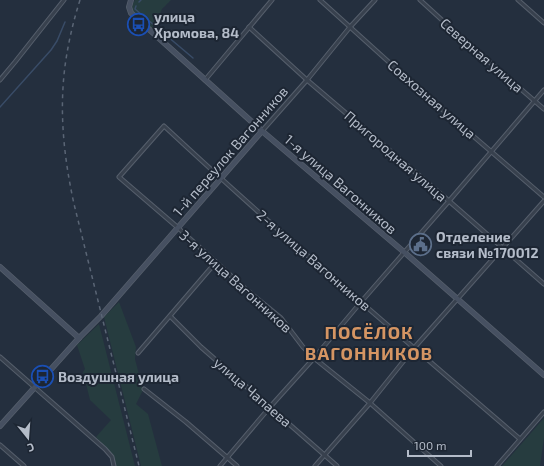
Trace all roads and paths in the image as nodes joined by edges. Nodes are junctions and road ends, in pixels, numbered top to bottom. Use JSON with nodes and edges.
{"nodes":[{"id":1,"x":64,"y":0,"type":"edge"},
{"id":2,"x":131,"y":0,"type":"edge"},
{"id":3,"x":272,"y":0,"type":"edge"},
{"id":4,"x":320,"y":0,"type":"edge"},
{"id":5,"x":375,"y":0,"type":"edge"},
{"id":6,"x":420,"y":0,"type":"edge"},
{"id":7,"x":518,"y":0,"type":"edge"},
{"id":8,"x":544,"y":23,"type":"edge"},
{"id":9,"x":249,"y":27,"type":"junction"},
{"id":10,"x":350,"y":27,"type":"junction"},
{"id":11,"x":0,"y":80,"type":"edge"},
{"id":12,"x":205,"y":80,"type":"junction"},
{"id":13,"x":307,"y":80,"type":"junction"},
{"id":14,"x":544,"y":90,"type":"edge"},
{"id":15,"x":535,"y":101,"type":"junction"},
{"id":16,"x":544,"y":109,"type":"edge"},
{"id":17,"x":262,"y":131,"type":"junction"},
{"id":18,"x":492,"y":151,"type":"junction"},
{"id":19,"x":119,"y":177,"type":"joint"},
{"id":20,"x":221,"y":178,"type":"junction"},
{"id":21,"x":544,"y":197,"type":"edge"},
{"id":22,"x":449,"y":201,"type":"junction"},
{"id":23,"x":544,"y":201,"type":"edge"},
{"id":24,"x":178,"y":228,"type":"junction"},
{"id":25,"x":503,"y":248,"type":"junction"},
{"id":26,"x":404,"y":252,"type":"junction"},
{"id":27,"x":216,"y":262,"type":"junction"},
{"id":28,"x":0,"y":267,"type":"edge"},
{"id":29,"x":544,"y":284,"type":"edge"},
{"id":30,"x":458,"y":299,"type":"junction"},
{"id":31,"x":361,"y":302,"type":"junction"},
{"id":32,"x":170,"y":316,"type":"junction"},
{"id":33,"x":79,"y":338,"type":"junction"},
{"id":34,"x":414,"y":348,"type":"junction"},
{"id":35,"x":138,"y":353,"type":"dead end"},
{"id":36,"x":0,"y":357,"type":"edge"},
{"id":37,"x":314,"y":358,"type":"junction"},
{"id":38,"x":544,"y":375,"type":"edge"},
{"id":39,"x":35,"y":387,"type":"junction"},
{"id":40,"x":144,"y":389,"type":"dead end"},
{"id":41,"x":370,"y":403,"type":"junction"},
{"id":42,"x":270,"y":407,"type":"junction"},
{"id":43,"x":544,"y":412,"type":"edge"},
{"id":44,"x":0,"y":426,"type":"edge"},
{"id":45,"x":520,"y":439,"type":"junction"},
{"id":46,"x":0,"y":445,"type":"edge"},
{"id":47,"x":325,"y":455,"type":"junction"},
{"id":48,"x":227,"y":458,"type":"junction"},
{"id":49,"x":24,"y":466,"type":"edge"},
{"id":50,"x":114,"y":466,"type":"edge"},
{"id":51,"x":220,"y":466,"type":"edge"},
{"id":52,"x":237,"y":466,"type":"edge"},
{"id":53,"x":315,"y":466,"type":"edge"},
{"id":54,"x":337,"y":466,"type":"edge"},
{"id":55,"x":441,"y":466,"type":"edge"},
{"id":56,"x":497,"y":466,"type":"edge"}],
"edges":[{"from":1,"to":11,"type":"street"},
{"from":2,"to":12,"type":"main road","name":"1-я улица Вагонников"},
{"from":3,"to":9,"type":"street"},
{"from":4,"to":10,"type":"street","name":"Совхозная улица"},
{"from":5,"to":10,"type":"street","name":"1-й переулок Вагонников"},
{"from":6,"to":15,"type":"street","name":"Северная улица"},
{"from":7,"to":8,"type":"street"},
{"from":9,"to":12,"type":"street"},
{"from":9,"to":13,"type":"street","name":"Пригородная улица"},
{"from":10,"to":13,"type":"street","name":"1-й переулок Вагонников"},
{"from":10,"to":18,"type":"street","name":"Совхозная улица"},
{"from":12,"to":17,"type":"main road","name":"1-я улица Вагонников"},
{"from":13,"to":17,"type":"street","name":"1-й переулок Вагонников"},
{"from":13,"to":22,"type":"street","name":"Пригородная улица"},
{"from":14,"to":15,"type":"street"},
{"from":15,"to":16,"type":"street","name":"Северная улица"},
{"from":15,"to":18,"type":"street"},
{"from":17,"to":20,"type":"main road","name":"1-й переулок Вагонников"},
{"from":17,"to":26,"type":"main road","name":"1-я улица Вагонников"},
{"from":18,"to":21,"type":"street","name":"Совхозная улица"},
{"from":18,"to":22,"type":"street"},
{"from":19,"to":20,"type":"street","name":"2-я улица Вагонников"},
{"from":19,"to":24,"type":"street","name":"3-я улица Вагонников"},
{"from":20,"to":24,"type":"main road","name":"1-й переулок Вагонников"},
{"from":20,"to":31,"type":"street","name":"2-я улица Вагонников"},
{"from":22,"to":25,"type":"street","name":"Пригородная улица"},
{"from":22,"to":26,"type":"street"},
{"from":23,"to":25,"type":"street"},
{"from":24,"to":27,"type":"street","name":"3-я улица Вагонников"},
{"from":24,"to":33,"type":"main road","name":"1-й переулок Вагонников"},
{"from":25,"to":29,"type":"street","name":"Пригородная улица"},
{"from":25,"to":30,"type":"street"},
{"from":26,"to":30,"type":"main road","name":"1-я улица Вагонников"},
{"from":26,"to":31,"type":"street"},
{"from":27,"to":32,"type":"street"},
{"from":27,"to":37,"type":"street","name":"3-я улица Вагонников"},
{"from":28,"to":33,"type":"main road"},
{"from":30,"to":34,"type":"street"},
{"from":30,"to":38,"type":"main road","name":"1-я улица Вагонников"},
{"from":31,"to":34,"type":"street","name":"2-я улица Вагонников"},
{"from":31,"to":37,"type":"street"},
{"from":32,"to":35,"type":"street"},
{"from":32,"to":42,"type":"street","name":"улица Чапаева"},
{"from":33,"to":39,"type":"main road","name":"1-й переулок Вагонников"},
{"from":34,"to":41,"type":"street"},
{"from":34,"to":45,"type":"street","name":"2-я улица Вагонников"},
{"from":36,"to":39,"type":"street"},
{"from":37,"to":41,"type":"street","name":"3-я улица Вагонников"},
{"from":37,"to":42,"type":"street"},
{"from":39,"to":44,"type":"main road","name":"1-й переулок Вагонников"},
{"from":39,"to":50,"type":"street"},
{"from":40,"to":48,"type":"street"},
{"from":41,"to":47,"type":"street"},
{"from":41,"to":55,"type":"street","name":"3-я улица Вагонников"},
{"from":42,"to":47,"type":"street","name":"улица Чапаева"},
{"from":42,"to":48,"type":"street"},
{"from":43,"to":45,"type":"street"},
{"from":45,"to":56,"type":"street"},
{"from":46,"to":49,"type":"street"},
{"from":47,"to":53,"type":"street"},
{"from":47,"to":54,"type":"street","name":"улица Чапаева"},
{"from":48,"to":51,"type":"street"},
{"from":48,"to":52,"type":"street"}]}
